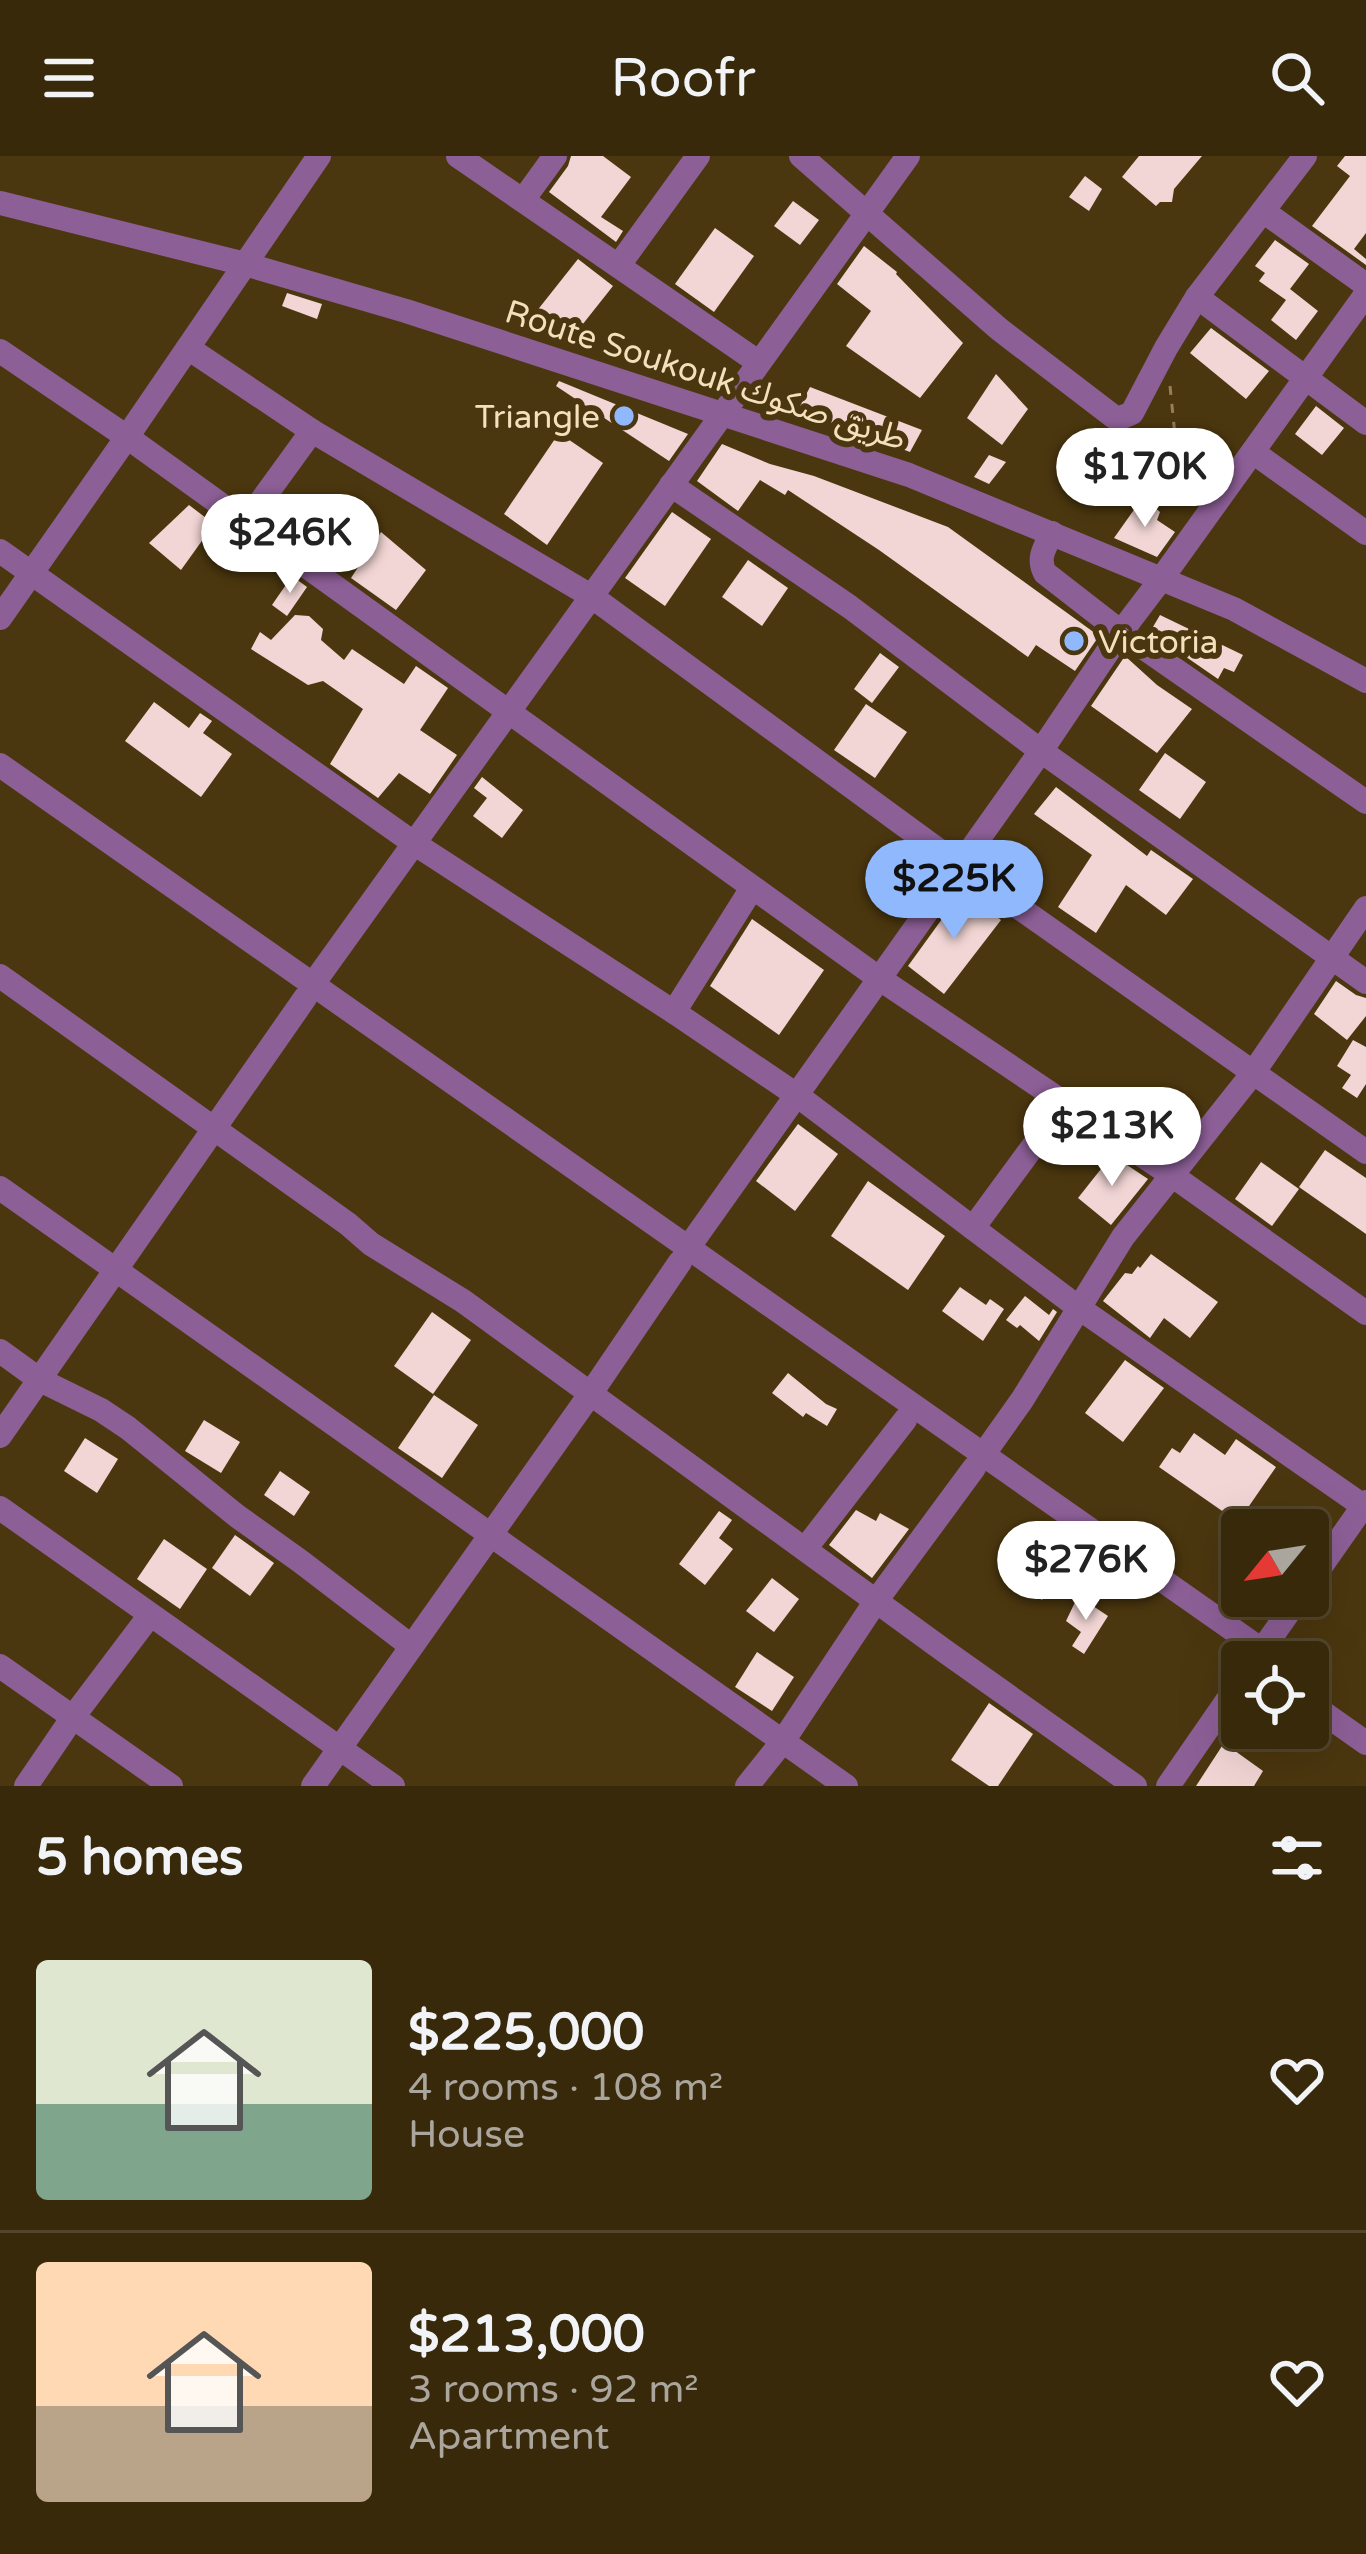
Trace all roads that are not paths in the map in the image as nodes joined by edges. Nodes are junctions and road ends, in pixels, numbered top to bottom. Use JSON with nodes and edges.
{"nodes":[{"id":1,"x":319,"y":156,"type":"edge"},
{"id":2,"x":458,"y":156,"type":"edge"},
{"id":3,"x":555,"y":156,"type":"edge"},
{"id":4,"x":698,"y":156,"type":"edge"},
{"id":5,"x":801,"y":156,"type":"edge"},
{"id":6,"x":908,"y":156,"type":"edge"},
{"id":7,"x":1305,"y":156,"type":"edge"},
{"id":8,"x":523,"y":200,"type":"junction"},
{"id":9,"x":0,"y":203,"type":"edge"},
{"id":10,"x":1263,"y":211,"type":"junction"},
{"id":11,"x":865,"y":214,"type":"junction"},
{"id":12,"x":245,"y":264,"type":"junction"},
{"id":13,"x":619,"y":265,"type":"junction"},
{"id":14,"x":1366,"y":289,"type":"edge"},
{"id":15,"x":1197,"y":297,"type":"junction"},
{"id":16,"x":188,"y":348,"type":"junction"},
{"id":17,"x":0,"y":351,"type":"edge"},
{"id":18,"x":758,"y":362,"type":"junction"},
{"id":19,"x":1305,"y":378,"type":"junction"},
{"id":20,"x":720,"y":416,"type":"junction"},
{"id":21,"x":1366,"y":423,"type":"edge"},
{"id":22,"x":312,"y":431,"type":"junction"},
{"id":23,"x":127,"y":437,"type":"junction"},
{"id":24,"x":1253,"y":452,"type":"junction"},
{"id":25,"x":671,"y":485,"type":"junction"},
{"id":26,"x":246,"y":522,"type":"junction"},
{"id":27,"x":1052,"y":533,"type":"junction"},
{"id":28,"x":1366,"y":533,"type":"edge"},
{"id":29,"x":0,"y":551,"type":"edge"},
{"id":30,"x":32,"y":574,"type":"junction"},
{"id":31,"x":1162,"y":578,"type":"junction"},
{"id":32,"x":591,"y":596,"type":"junction"},
{"id":33,"x":0,"y":618,"type":"edge"},
{"id":34,"x":1121,"y":632,"type":"junction"},
{"id":35,"x":1366,"y":680,"type":"edge"},
{"id":36,"x":508,"y":711,"type":"junction"},
{"id":37,"x":1041,"y":751,"type":"junction"},
{"id":38,"x":0,"y":765,"type":"edge"},
{"id":39,"x":0,"y":784,"type":"edge"},
{"id":40,"x":1366,"y":802,"type":"edge"},
{"id":41,"x":415,"y":844,"type":"junction"},
{"id":42,"x":960,"y":866,"type":"junction"},
{"id":43,"x":752,"y":887,"type":"junction"},
{"id":44,"x":1366,"y":908,"type":"edge"},
{"id":45,"x":1332,"y":960,"type":"junction"},
{"id":46,"x":0,"y":976,"type":"edge"},
{"id":47,"x":880,"y":979,"type":"junction"},
{"id":48,"x":1366,"y":982,"type":"edge"},
{"id":49,"x":309,"y":991,"type":"junction"},
{"id":50,"x":674,"y":1012,"type":"junction"},
{"id":51,"x":1253,"y":1073,"type":"junction"},
{"id":52,"x":798,"y":1096,"type":"junction"},
{"id":53,"x":1066,"y":1103,"type":"junction"},
{"id":54,"x":215,"y":1130,"type":"junction"},
{"id":55,"x":1366,"y":1152,"type":"edge"},
{"id":56,"x":1173,"y":1176,"type":"junction"},
{"id":57,"x":0,"y":1188,"type":"edge"},
{"id":58,"x":973,"y":1228,"type":"junction"},
{"id":59,"x":684,"y":1255,"type":"junction"},
{"id":60,"x":116,"y":1270,"type":"junction"},
{"id":61,"x":1078,"y":1308,"type":"junction"},
{"id":62,"x":1366,"y":1313,"type":"edge"},
{"id":63,"x":0,"y":1351,"type":"edge"},
{"id":64,"x":40,"y":1380,"type":"junction"},
{"id":65,"x":591,"y":1393,"type":"junction"},
{"id":66,"x":905,"y":1420,"type":"junction"},
{"id":67,"x":0,"y":1436,"type":"edge"},
{"id":68,"x":978,"y":1461,"type":"junction"},
{"id":69,"x":1365,"y":1505,"type":"edge"},
{"id":70,"x":0,"y":1508,"type":"edge"},
{"id":71,"x":490,"y":1534,"type":"junction"},
{"id":72,"x":805,"y":1549,"type":"junction"},
{"id":73,"x":1329,"y":1556,"type":"edge"},
{"id":74,"x":876,"y":1601,"type":"junction"},
{"id":75,"x":150,"y":1615,"type":"junction"},
{"id":76,"x":1239,"y":1641,"type":"edge"},
{"id":77,"x":411,"y":1646,"type":"junction"},
{"id":78,"x":0,"y":1666,"type":"edge"},
{"id":79,"x":1329,"y":1697,"type":"edge"},
{"id":80,"x":1221,"y":1709,"type":"edge"},
{"id":81,"x":73,"y":1717,"type":"junction"},
{"id":82,"x":1329,"y":1717,"type":"edge"},
{"id":83,"x":1366,"y":1723,"type":"edge"},
{"id":84,"x":783,"y":1741,"type":"junction"},
{"id":85,"x":1366,"y":1743,"type":"edge"},
{"id":86,"x":339,"y":1749,"type":"junction"},
{"id":87,"x":26,"y":1786,"type":"edge"},
{"id":88,"x":171,"y":1786,"type":"edge"},
{"id":89,"x":313,"y":1786,"type":"edge"},
{"id":90,"x":393,"y":1786,"type":"edge"},
{"id":91,"x":747,"y":1786,"type":"edge"},
{"id":92,"x":846,"y":1786,"type":"edge"},
{"id":93,"x":1135,"y":1786,"type":"edge"},
{"id":94,"x":1168,"y":1786,"type":"edge"}],
"edges":[{"from":1,"to":12,"type":"street"},
{"from":2,"to":8,"type":"street"},
{"from":3,"to":8,"type":"street"},
{"from":4,"to":13,"type":"street"},
{"from":5,"to":11,"type":"street"},
{"from":6,"to":11,"type":"street"},
{"from":7,"to":10,"type":"street"},
{"from":8,"to":13,"type":"street"},
{"from":9,"to":12,"type":"street","name":"Route Soukouk طريق صكوك"},
{"from":10,"to":14,"type":"street"},
{"from":10,"to":15,"type":"street"},
{"from":11,"to":15,"type":"street"},
{"from":11,"to":18,"type":"street"},
{"from":12,"to":16,"type":"street"},
{"from":12,"to":20,"type":"street","name":"Route Soukouk طريق صكوك"},
{"from":13,"to":18,"type":"street"},
{"from":14,"to":19,"type":"street"},
{"from":15,"to":19,"type":"street"},
{"from":16,"to":22,"type":"street"},
{"from":16,"to":23,"type":"street"},
{"from":17,"to":23,"type":"street"},
{"from":18,"to":20,"type":"street"},
{"from":19,"to":21,"type":"street"},
{"from":19,"to":24,"type":"street"},
{"from":20,"to":25,"type":"street"},
{"from":20,"to":27,"type":"street","name":"Route Soukouk طريق صكوك"},
{"from":22,"to":26,"type":"street"},
{"from":22,"to":32,"type":"street"},
{"from":23,"to":26,"type":"street"},
{"from":23,"to":30,"type":"street"},
{"from":24,"to":28,"type":"street"},
{"from":24,"to":31,"type":"street"},
{"from":25,"to":32,"type":"street"},
{"from":25,"to":37,"type":"street"},
{"from":26,"to":36,"type":"street"},
{"from":27,"to":31,"type":"street","name":"Route Soukouk طريق صكوك"},
{"from":27,"to":34,"type":"street"},
{"from":29,"to":30,"type":"street"},
{"from":30,"to":33,"type":"street"},
{"from":30,"to":41,"type":"street"},
{"from":31,"to":34,"type":"street"},
{"from":31,"to":35,"type":"street","name":"Route Soukouk طريق صكوك"},
{"from":32,"to":36,"type":"street"},
{"from":32,"to":42,"type":"street"},
{"from":34,"to":37,"type":"street"},
{"from":34,"to":40,"type":"street"},
{"from":36,"to":41,"type":"street"},
{"from":36,"to":43,"type":"street"},
{"from":37,"to":42,"type":"street"},
{"from":37,"to":45,"type":"street"},
{"from":38,"to":49,"type":"street"},
{"from":39,"to":49,"type":"street"},
{"from":41,"to":49,"type":"street"},
{"from":41,"to":50,"type":"street"},
{"from":42,"to":47,"type":"street"},
{"from":42,"to":51,"type":"street"},
{"from":43,"to":47,"type":"street"},
{"from":43,"to":50,"type":"street"},
{"from":44,"to":45,"type":"street"},
{"from":45,"to":48,"type":"street"},
{"from":45,"to":51,"type":"street"},
{"from":46,"to":54,"type":"street"},
{"from":47,"to":52,"type":"street"},
{"from":47,"to":53,"type":"street"},
{"from":49,"to":54,"type":"street"},
{"from":49,"to":59,"type":"street"},
{"from":50,"to":52,"type":"street"},
{"from":51,"to":55,"type":"street"},
{"from":51,"to":56,"type":"street"},
{"from":52,"to":58,"type":"street"},
{"from":52,"to":59,"type":"street"},
{"from":53,"to":56,"type":"street"},
{"from":53,"to":58,"type":"street"},
{"from":54,"to":60,"type":"street"},
{"from":54,"to":65,"type":"street"},
{"from":56,"to":61,"type":"street"},
{"from":56,"to":62,"type":"street"},
{"from":57,"to":60,"type":"street"},
{"from":58,"to":61,"type":"street"},
{"from":59,"to":65,"type":"street"},
{"from":59,"to":66,"type":"street"},
{"from":59,"to":68,"type":"street"},
{"from":60,"to":64,"type":"street"},
{"from":60,"to":71,"type":"street"},
{"from":61,"to":68,"type":"street"},
{"from":61,"to":69,"type":"street"},
{"from":63,"to":64,"type":"street"},
{"from":64,"to":67,"type":"street"},
{"from":64,"to":77,"type":"street"},
{"from":65,"to":71,"type":"street"},
{"from":65,"to":72,"type":"street"},
{"from":66,"to":68,"type":"street"},
{"from":66,"to":72,"type":"street"},
{"from":68,"to":74,"type":"street"},
{"from":68,"to":76,"type":"street"},
{"from":69,"to":73,"type":"street"},
{"from":70,"to":75,"type":"street"},
{"from":71,"to":77,"type":"street"},
{"from":71,"to":84,"type":"street"},
{"from":72,"to":74,"type":"street"},
{"from":74,"to":84,"type":"street"},
{"from":74,"to":93,"type":"street"},
{"from":75,"to":81,"type":"street"},
{"from":75,"to":86,"type":"street"},
{"from":77,"to":86,"type":"street"},
{"from":78,"to":81,"type":"street"},
{"from":79,"to":83,"type":"street"},
{"from":80,"to":94,"type":"street"},
{"from":81,"to":87,"type":"street"},
{"from":81,"to":88,"type":"street"},
{"from":82,"to":85,"type":"street"},
{"from":84,"to":91,"type":"street"},
{"from":84,"to":92,"type":"street"},
{"from":86,"to":89,"type":"street"},
{"from":86,"to":90,"type":"street"}]}
